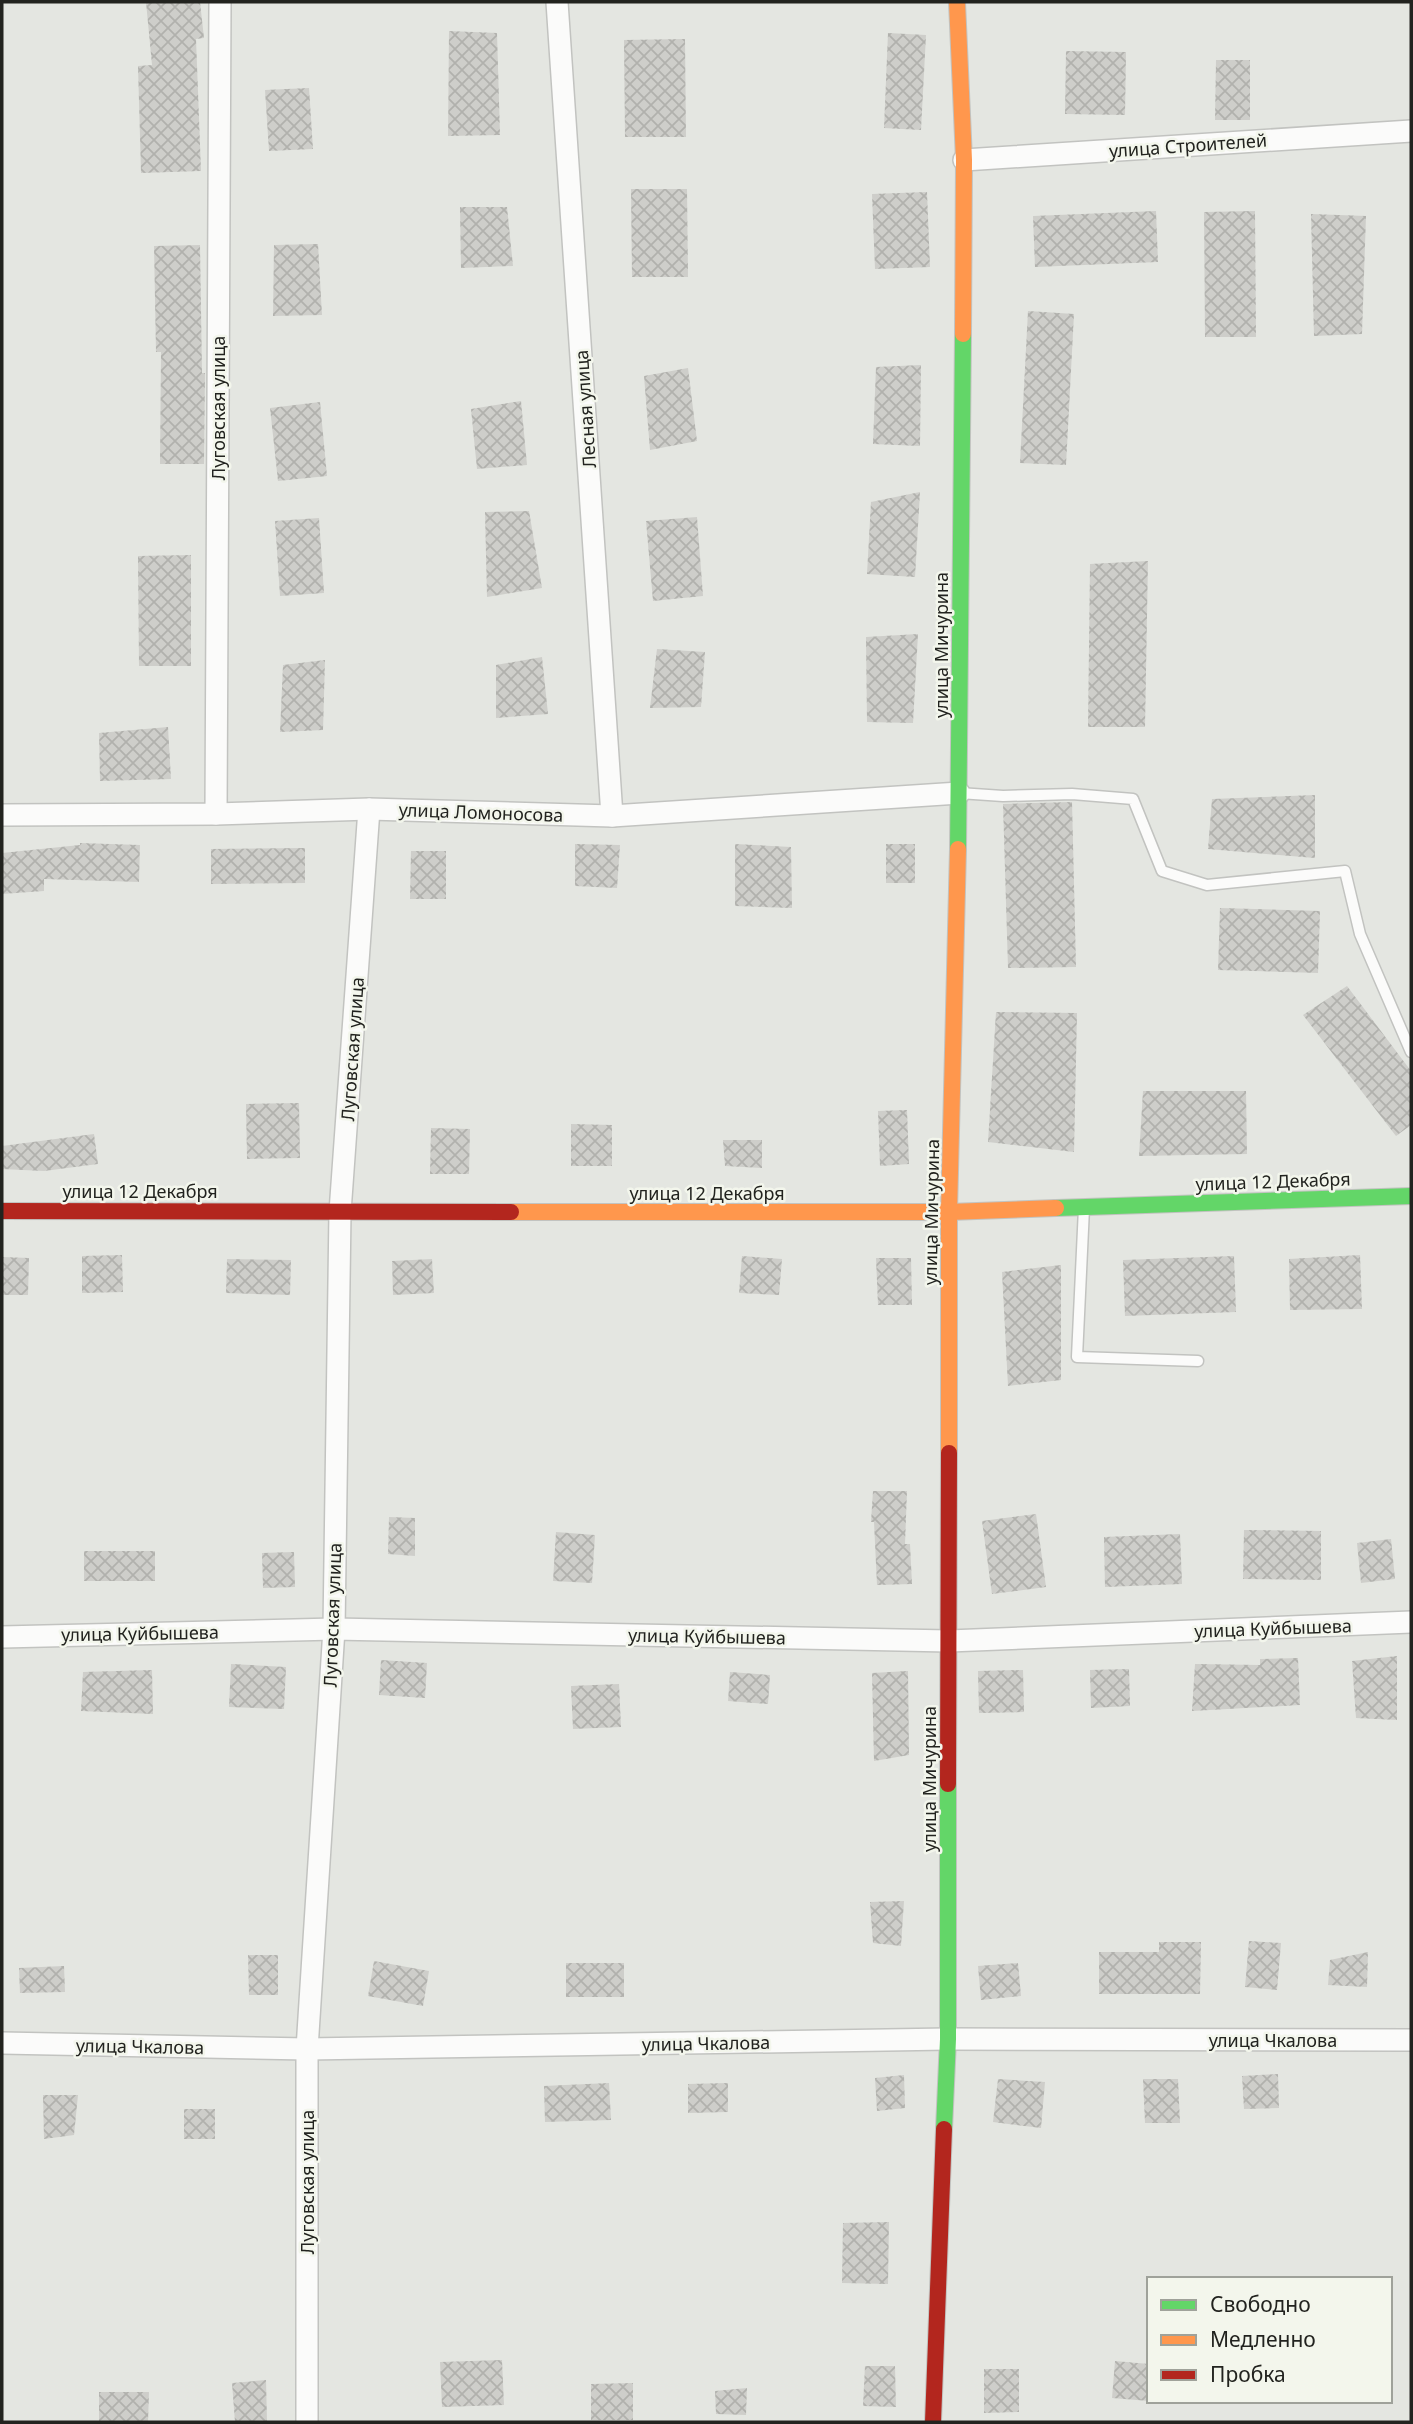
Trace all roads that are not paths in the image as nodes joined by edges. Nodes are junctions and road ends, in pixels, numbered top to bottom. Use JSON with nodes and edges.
{"nodes":[{"id":1,"x":220,"y":2,"type":"edge"},
{"id":2,"x":557,"y":2,"type":"edge"},
{"id":3,"x":957,"y":2,"type":"edge"},
{"id":4,"x":1411,"y":131,"type":"edge"},
{"id":5,"x":964,"y":160,"type":"junction"},
{"id":6,"x":959,"y":793,"type":"junction"},
{"id":7,"x":369,"y":809,"type":"junction"},
{"id":8,"x":216,"y":814,"type":"junction"},
{"id":9,"x":2,"y":815,"type":"edge"},
{"id":10,"x":612,"y":816,"type":"junction"},
{"id":11,"x":1411,"y":1052,"type":"edge"},
{"id":12,"x":1411,"y":1196,"type":"edge"},
{"id":13,"x":1084,"y":1207,"type":"junction"},
{"id":14,"x":2,"y":1210,"type":"edge"},
{"id":15,"x":340,"y":1212,"type":"junction"},
{"id":16,"x":949,"y":1212,"type":"junction"},
{"id":17,"x":1198,"y":1361,"type":"dead end"},
{"id":18,"x":1411,"y":1622,"type":"edge"},
{"id":19,"x":334,"y":1629,"type":"junction"},
{"id":20,"x":2,"y":1637,"type":"edge"},
{"id":21,"x":949,"y":1641,"type":"junction"},
{"id":22,"x":948,"y":2039,"type":"junction"},
{"id":23,"x":1411,"y":2040,"type":"edge"},
{"id":24,"x":2,"y":2043,"type":"edge"},
{"id":25,"x":307,"y":2049,"type":"junction"},
{"id":26,"x":307,"y":2422,"type":"edge"},
{"id":27,"x":933,"y":2422,"type":"edge"}],
"edges":[{"from":1,"to":8,"type":"street","name":"Луговская улица"},
{"from":2,"to":10,"type":"street","name":"Лесная улица"},
{"from":3,"to":5,"type":"street","name":"улица Мичурина"},
{"from":4,"to":5,"type":"street","name":"улица Строителей"},
{"from":5,"to":6,"type":"street","name":"улица Мичурина"},
{"from":6,"to":10,"type":"street","name":"улица Ломоносова"},
{"from":6,"to":11,"type":"lane"},
{"from":6,"to":16,"type":"street","name":"улица Мичурина"},
{"from":7,"to":8,"type":"street","name":"улица Ломоносова"},
{"from":7,"to":10,"type":"street","name":"улица Ломоносова"},
{"from":7,"to":15,"type":"street","name":"Луговская улица"},
{"from":8,"to":9,"type":"street","name":"улица Ломоносова"},
{"from":12,"to":13,"type":"street","name":"улица 12 Декабря"},
{"from":13,"to":16,"type":"street","name":"улица 12 Декабря"},
{"from":13,"to":17,"type":"lane"},
{"from":14,"to":15,"type":"street","name":"улица 12 Декабря"},
{"from":15,"to":16,"type":"street","name":"улица 12 Декабря"},
{"from":15,"to":19,"type":"street","name":"Луговская улица"},
{"from":16,"to":21,"type":"street","name":"улица Мичурина"},
{"from":18,"to":21,"type":"street","name":"улица Куйбышева"},
{"from":19,"to":20,"type":"street","name":"улица Куйбышева"},
{"from":19,"to":21,"type":"street","name":"улица Куйбышева"},
{"from":19,"to":25,"type":"street","name":"Луговская улица"},
{"from":21,"to":22,"type":"street","name":"улица Мичурина"},
{"from":22,"to":23,"type":"street","name":"улица Чкалова"},
{"from":22,"to":25,"type":"street","name":"улица Чкалова"},
{"from":22,"to":27,"type":"street","name":"улица Мичурина"},
{"from":24,"to":25,"type":"street","name":"улица Чкалова"},
{"from":25,"to":26,"type":"street","name":"Луговская улица"}]}
